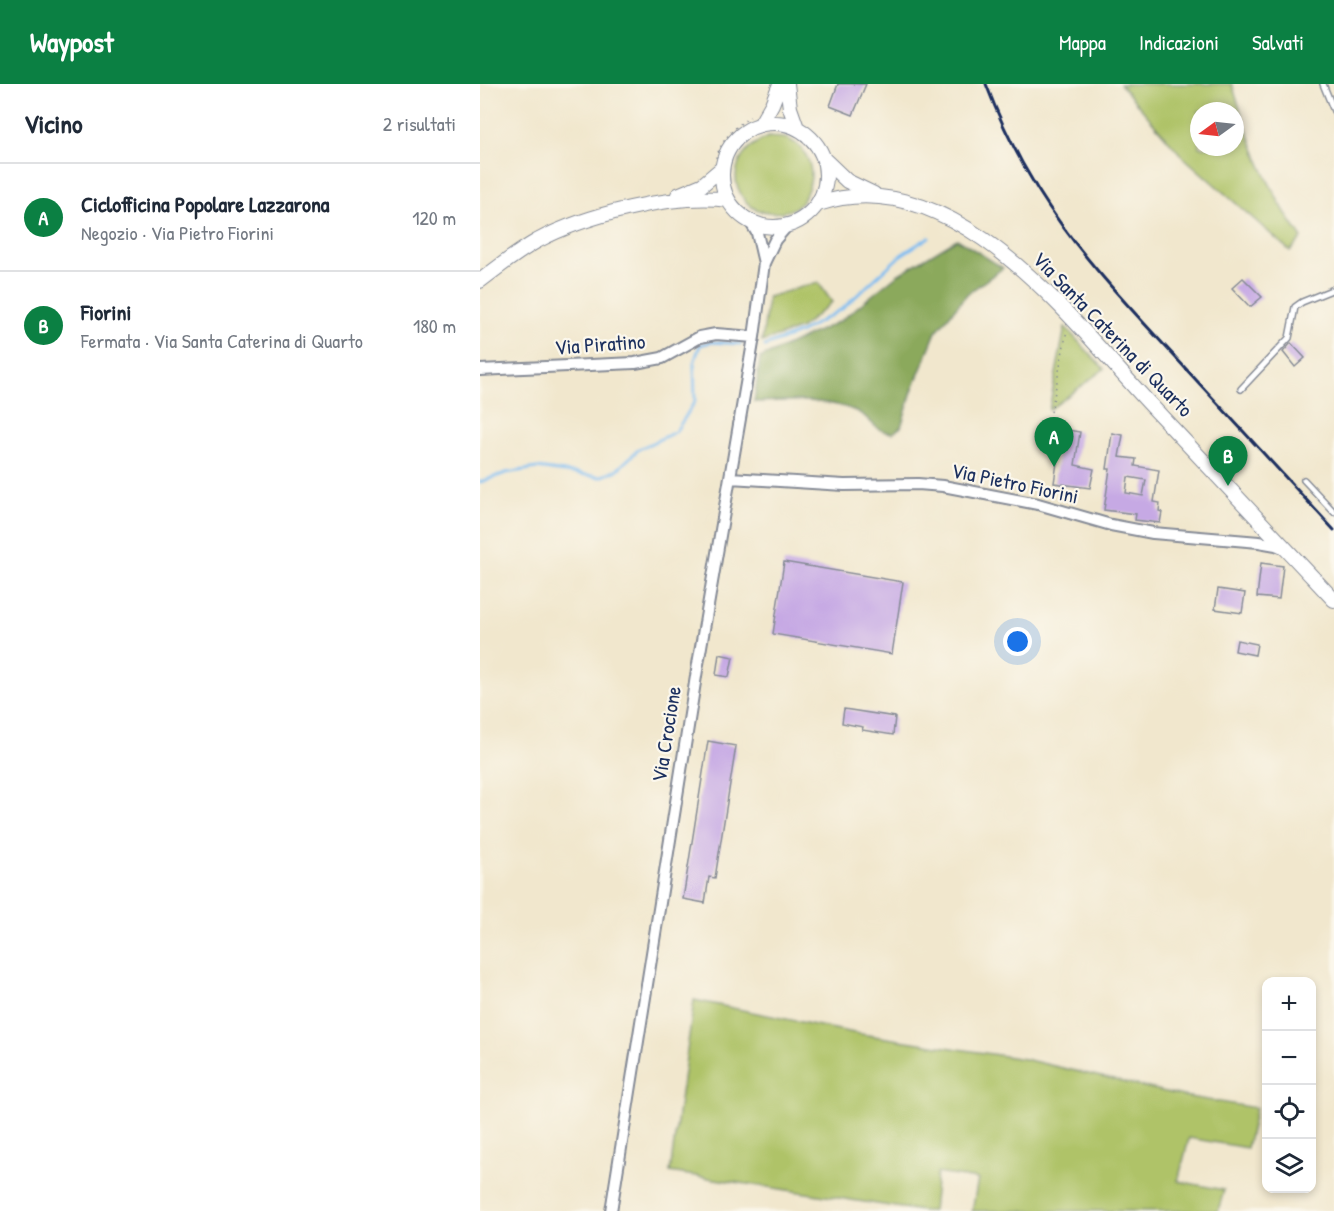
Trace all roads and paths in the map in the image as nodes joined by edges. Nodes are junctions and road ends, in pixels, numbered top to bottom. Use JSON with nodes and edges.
{"nodes":[{"id":1,"x":780,"y":84,"type":"edge"},
{"id":2,"x":787,"y":84,"type":"edge"},
{"id":3,"x":1323,"y":84,"type":"edge"},
{"id":4,"x":1334,"y":111,"type":"edge"},
{"id":5,"x":757,"y":120,"type":"junction"},
{"id":6,"x":797,"y":128,"type":"junction"},
{"id":7,"x":824,"y":159,"type":"junction"},
{"id":8,"x":719,"y":163,"type":"junction"},
{"id":9,"x":878,"y":196,"type":"junction"},
{"id":10,"x":728,"y":200,"type":"junction"},
{"id":11,"x":662,"y":201,"type":"junction"},
{"id":12,"x":818,"y":204,"type":"junction"},
{"id":13,"x":751,"y":223,"type":"junction"},
{"id":14,"x":786,"y":227,"type":"junction"},
{"id":15,"x":764,"y":263,"type":"junction"},
{"id":16,"x":480,"y":281,"type":"edge"},
{"id":17,"x":1334,"y":289,"type":"edge"},
{"id":18,"x":1070,"y":317,"type":"junction"},
{"id":19,"x":754,"y":337,"type":"junction"},
{"id":20,"x":480,"y":370,"type":"edge"},
{"id":21,"x":1241,"y":389,"type":"dead end"},
{"id":22,"x":1052,"y":412,"type":"dead end"},
{"id":23,"x":730,"y":478,"type":"junction"},
{"id":24,"x":1304,"y":480,"type":"dead end"},
{"id":25,"x":1334,"y":512,"type":"edge"},
{"id":26,"x":1288,"y":550,"type":"junction"},
{"id":27,"x":1334,"y":600,"type":"edge"},
{"id":28,"x":611,"y":1211,"type":"edge"}],
"edges":[{"from":1,"to":5,"type":"main road"},
{"from":2,"to":6,"type":"main road"},
{"from":3,"to":4,"type":"lane"},
{"from":5,"to":6,"type":"main road"},
{"from":5,"to":8,"type":"main road"},
{"from":5,"to":8,"type":"path"},
{"from":6,"to":7,"type":"main road"},
{"from":7,"to":9,"type":"main road","name":"Via Santa Caterina di Quarto"},
{"from":7,"to":12,"type":"main road"},
{"from":8,"to":10,"type":"main road"},
{"from":8,"to":11,"type":"main road"},
{"from":9,"to":12,"type":"main road","name":"Via Santa Caterina di Quarto"},
{"from":9,"to":18,"type":"main road","name":"Via Santa Caterina di Quarto"},
{"from":10,"to":11,"type":"main road"},
{"from":10,"to":13,"type":"main road"},
{"from":11,"to":16,"type":"main road"},
{"from":12,"to":14,"type":"main road"},
{"from":13,"to":14,"type":"main road"},
{"from":13,"to":15,"type":"street","name":"Via Crocione"},
{"from":14,"to":15,"type":"street","name":"Via Crocione"},
{"from":15,"to":19,"type":"street","name":"Via Crocione"},
{"from":17,"to":21,"type":"lane"},
{"from":18,"to":22,"type":"path"},
{"from":18,"to":26,"type":"main road","name":"Via Santa Caterina di Quarto"},
{"from":19,"to":20,"type":"street","name":"Via Piratino"},
{"from":19,"to":23,"type":"street","name":"Via Crocione"},
{"from":23,"to":26,"type":"street","name":"Via Pietro Fiorini"},
{"from":23,"to":28,"type":"street","name":"Via Crocione"},
{"from":24,"to":25,"type":"lane"},
{"from":26,"to":27,"type":"main road","name":"Via Santa Caterina di Quarto"}]}
